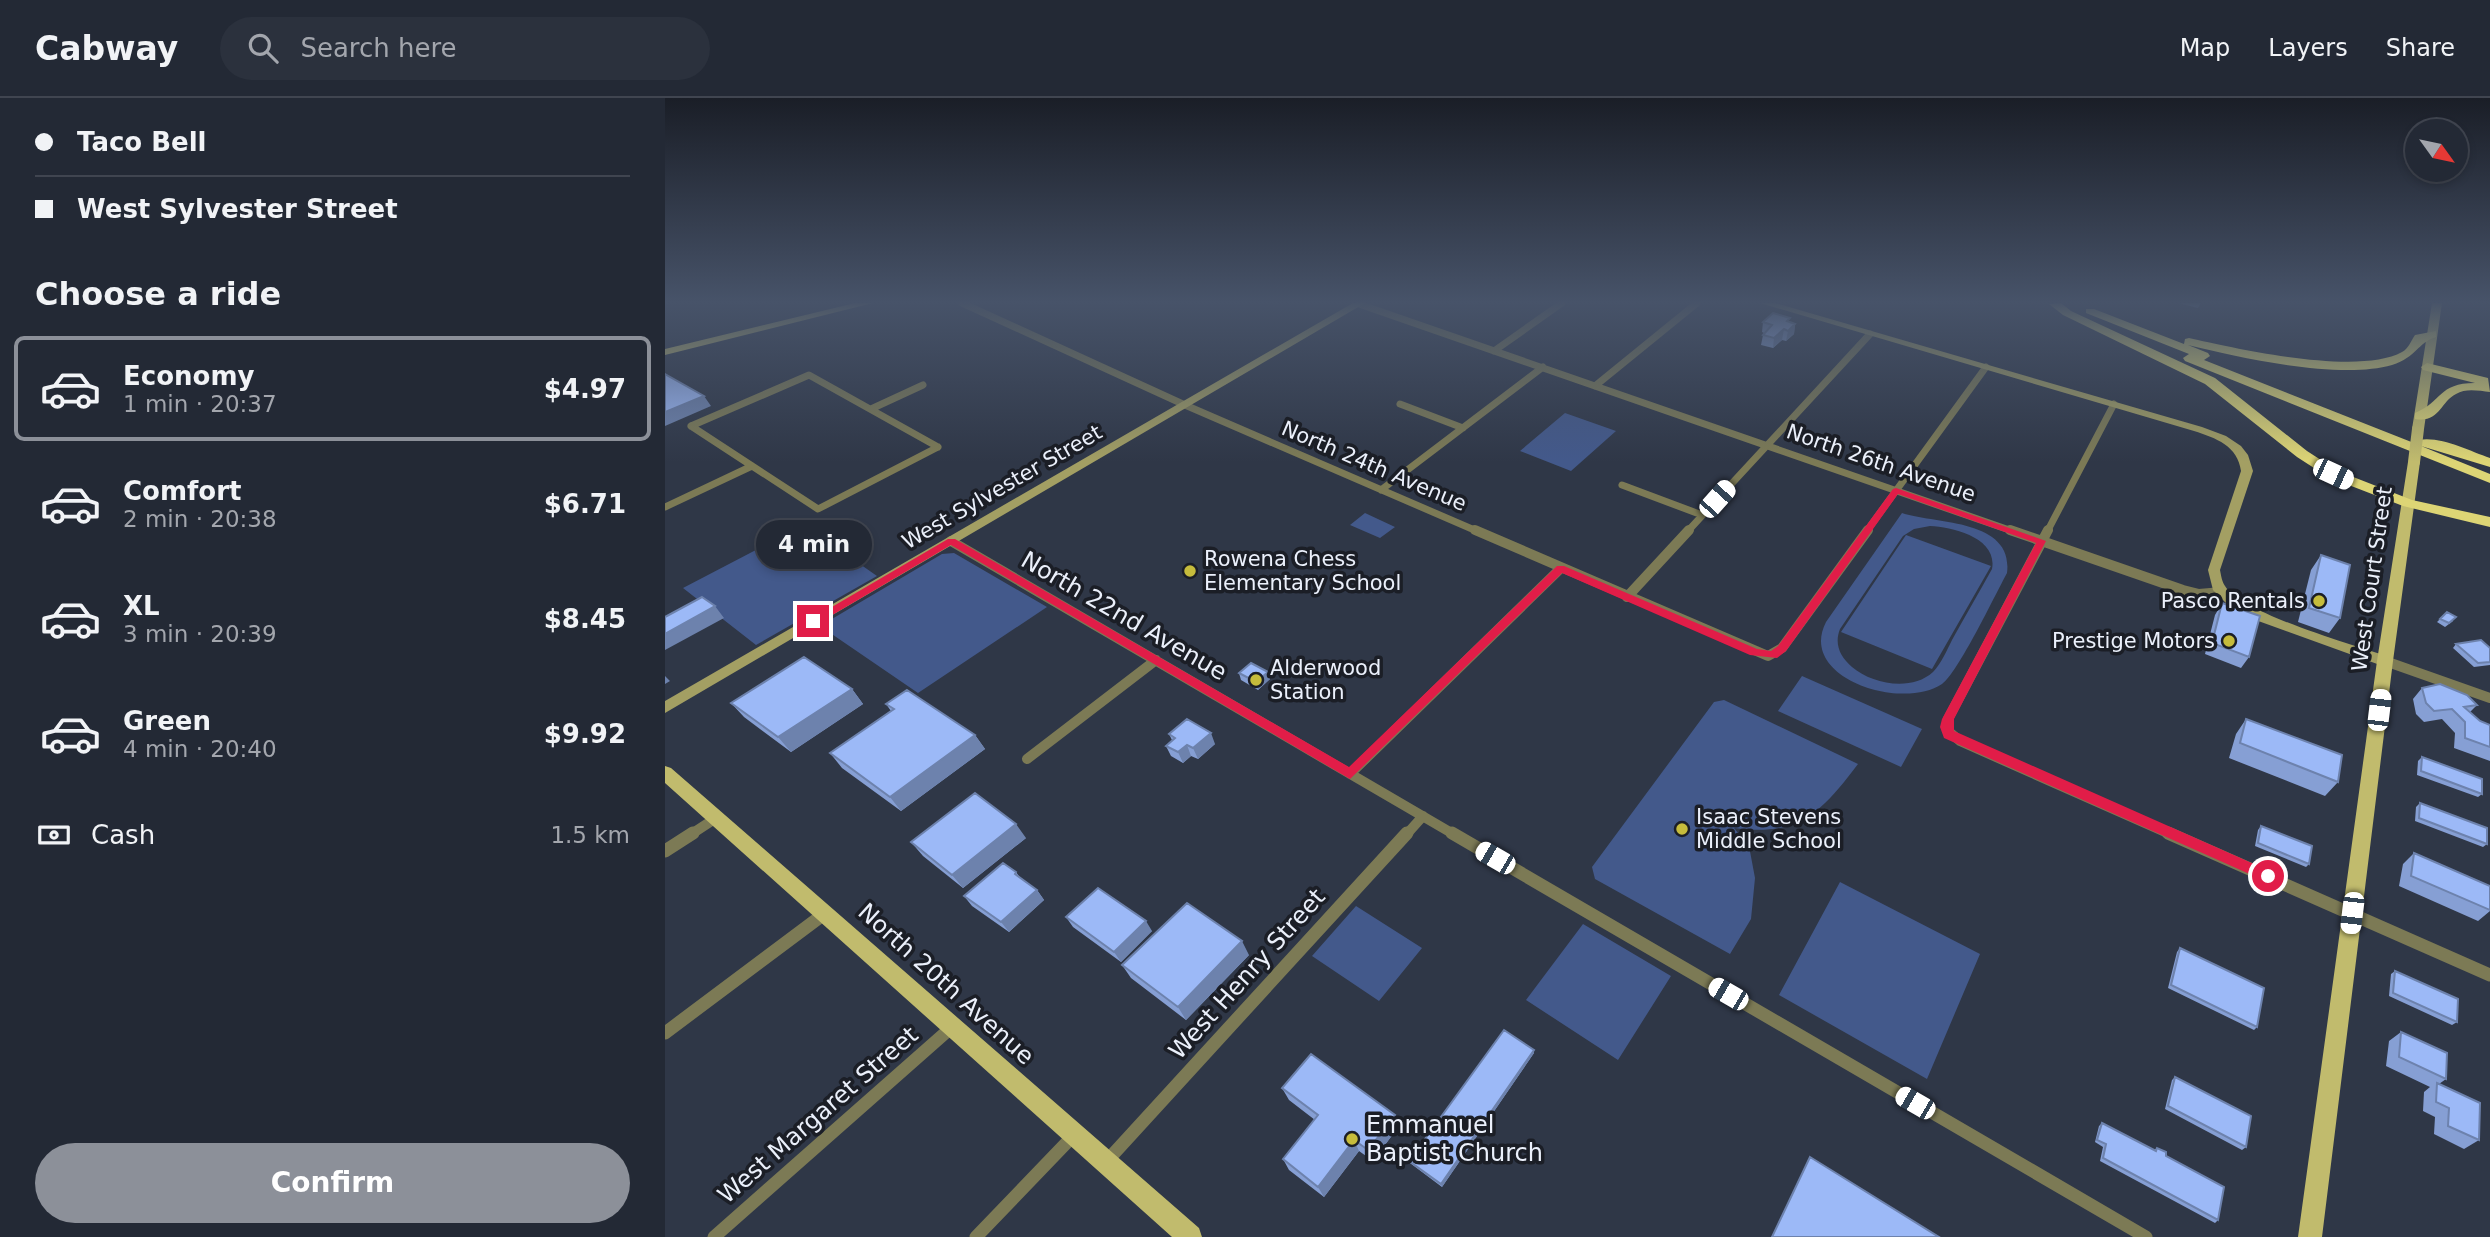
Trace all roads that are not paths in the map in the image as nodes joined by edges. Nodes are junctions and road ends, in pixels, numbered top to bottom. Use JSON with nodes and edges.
{"nodes":[{"id":1,"x":1078,"y":356,"type":"edge"},
{"id":2,"x":1269,"y":356,"type":"edge"},
{"id":3,"x":1509,"y":356,"type":"edge"},
{"id":4,"x":1632,"y":356,"type":"edge"},
{"id":5,"x":1849,"y":356,"type":"edge"},
{"id":6,"x":1948,"y":356,"type":"edge"},
{"id":7,"x":2158,"y":356,"type":"edge"},
{"id":8,"x":2184,"y":356,"type":"edge"},
{"id":9,"x":2204,"y":356,"type":"edge"},
{"id":10,"x":2282,"y":356,"type":"edge"},
{"id":11,"x":2403,"y":356,"type":"edge"},
{"id":12,"x":2429,"y":356,"type":"edge"},
{"id":13,"x":1986,"y":367,"type":"junction"},
{"id":14,"x":2427,"y":367,"type":"junction"},
{"id":15,"x":1542,"y":368,"type":"junction"},
{"id":16,"x":923,"y":385,"type":"dead end"},
{"id":17,"x":2490,"y":385,"type":"edge"},
{"id":18,"x":1595,"y":386,"type":"junction"},
{"id":19,"x":1400,"y":404,"type":"dead end"},
{"id":20,"x":2114,"y":404,"type":"junction"},
{"id":21,"x":1185,"y":405,"type":"junction"},
{"id":22,"x":871,"y":410,"type":"junction"},
{"id":23,"x":2419,"y":422,"type":"junction"},
{"id":24,"x":1463,"y":428,"type":"junction"},
{"id":25,"x":2424,"y":443,"type":"junction"},
{"id":26,"x":1766,"y":445,"type":"junction"},
{"id":27,"x":2490,"y":463,"type":"edge"},
{"id":28,"x":752,"y":466,"type":"junction"},
{"id":29,"x":2490,"y":470,"type":"edge"},
{"id":30,"x":2490,"y":479,"type":"edge"},
{"id":31,"x":1622,"y":485,"type":"dead end"},
{"id":32,"x":1381,"y":490,"type":"junction"},
{"id":33,"x":1896,"y":491,"type":"junction"},
{"id":34,"x":2408,"y":503,"type":"junction"},
{"id":35,"x":665,"y":507,"type":"edge"},
{"id":36,"x":1702,"y":515,"type":"junction"},
{"id":37,"x":2490,"y":522,"type":"edge"},
{"id":38,"x":951,"y":541,"type":"junction"},
{"id":39,"x":2041,"y":541,"type":"junction"},
{"id":40,"x":1560,"y":568,"type":"junction"},
{"id":41,"x":2222,"y":592,"type":"junction"},
{"id":42,"x":1627,"y":597,"type":"junction"},
{"id":43,"x":1156,"y":660,"type":"junction"},
{"id":44,"x":2385,"y":661,"type":"junction"},
{"id":45,"x":2490,"y":698,"type":"edge"},
{"id":46,"x":665,"y":708,"type":"edge"},
{"id":47,"x":1027,"y":759,"type":"dead end"},
{"id":48,"x":665,"y":773,"type":"edge"},
{"id":49,"x":1350,"y":774,"type":"junction"},
{"id":50,"x":1423,"y":816,"type":"junction"},
{"id":51,"x":716,"y":818,"type":"junction"},
{"id":52,"x":665,"y":851,"type":"edge"},
{"id":53,"x":2352,"y":913,"type":"junction"},
{"id":54,"x":824,"y":914,"type":"junction"},
{"id":55,"x":2490,"y":975,"type":"edge"},
{"id":56,"x":952,"y":1027,"type":"junction"},
{"id":57,"x":665,"y":1033,"type":"edge"},
{"id":58,"x":1074,"y":1135,"type":"junction"},
{"id":59,"x":1105,"y":1163,"type":"junction"},
{"id":60,"x":714,"y":1237,"type":"edge"},
{"id":61,"x":976,"y":1237,"type":"edge"},
{"id":62,"x":1190,"y":1237,"type":"edge"},
{"id":63,"x":2146,"y":1237,"type":"edge"},
{"id":64,"x":2310,"y":1237,"type":"edge"}],
"edges":[{"from":1,"to":21,"type":"street","name":"North 24th Avenue"},
{"from":2,"to":21,"type":"street","name":"West Sylvester Street"},
{"from":3,"to":15,"type":"street","name":"North 26th Avenue"},
{"from":4,"to":18,"type":"street"},
{"from":5,"to":26,"type":"street"},
{"from":6,"to":13,"type":"street"},
{"from":7,"to":34,"type":"highway"},
{"from":8,"to":30,"type":"highway"},
{"from":9,"to":25,"type":"highway"},
{"from":10,"to":11,"type":"highway"},
{"from":12,"to":14,"type":"main road","name":"West Court Street"},
{"from":13,"to":20,"type":"street"},
{"from":13,"to":33,"type":"street"},
{"from":14,"to":17,"type":"highway"},
{"from":14,"to":23,"type":"main road","name":"West Court Street"},
{"from":15,"to":18,"type":"street","name":"North 26th Avenue"},
{"from":15,"to":24,"type":"street"},
{"from":16,"to":22,"type":"street"},
{"from":17,"to":23,"type":"highway"},
{"from":18,"to":26,"type":"street","name":"North 26th Avenue"},
{"from":19,"to":24,"type":"street"},
{"from":20,"to":39,"type":"street"},
{"from":20,"to":41,"type":"street"},
{"from":21,"to":32,"type":"street","name":"North 24th Avenue"},
{"from":21,"to":38,"type":"street","name":"West Sylvester Street"},
{"from":22,"to":28,"type":"street"},
{"from":22,"to":28,"type":"street"},
{"from":23,"to":34,"type":"main road","name":"West Court Street","bridge":true},
{"from":24,"to":32,"type":"street"},
{"from":25,"to":27,"type":"highway"},
{"from":25,"to":29,"type":"highway"},
{"from":26,"to":33,"type":"street","name":"North 26th Avenue"},
{"from":26,"to":36,"type":"street"},
{"from":28,"to":35,"type":"street"},
{"from":31,"to":36,"type":"street"},
{"from":32,"to":40,"type":"street","name":"North 24th Avenue"},
{"from":33,"to":39,"type":"street","name":"North 26th Avenue"},
{"from":33,"to":42,"type":"street","name":"North 24th Avenue"},
{"from":34,"to":37,"type":"highway"},
{"from":34,"to":44,"type":"main road","name":"West Court Street"},
{"from":36,"to":42,"type":"street"},
{"from":38,"to":43,"type":"street","name":"North 22nd Avenue"},
{"from":38,"to":46,"type":"street","name":"West Sylvester Street"},
{"from":39,"to":41,"type":"street","name":"North 26th Avenue"},
{"from":39,"to":53,"type":"street"},
{"from":40,"to":42,"type":"street","name":"North 24th Avenue"},
{"from":40,"to":49,"type":"street"},
{"from":41,"to":44,"type":"street"},
{"from":43,"to":47,"type":"street"},
{"from":43,"to":49,"type":"street","name":"North 22nd Avenue"},
{"from":44,"to":45,"type":"street"},
{"from":44,"to":53,"type":"main road","name":"West Court Street"},
{"from":48,"to":51,"type":"main road","name":"North 20th Avenue"},
{"from":49,"to":50,"type":"street","name":"North 22nd Avenue"},
{"from":50,"to":59,"type":"street","name":"West Henry Street"},
{"from":50,"to":63,"type":"street","name":"North 22nd Avenue"},
{"from":51,"to":52,"type":"street"},
{"from":51,"to":54,"type":"main road","name":"North 20th Avenue"},
{"from":53,"to":55,"type":"street"},
{"from":53,"to":64,"type":"main road","name":"West Court Street"},
{"from":54,"to":56,"type":"main road","name":"North 20th Avenue"},
{"from":54,"to":57,"type":"street"},
{"from":56,"to":58,"type":"main road","name":"North 20th Avenue"},
{"from":56,"to":60,"type":"street","name":"West Margaret Street"},
{"from":58,"to":59,"type":"main road","name":"North 20th Avenue"},
{"from":58,"to":61,"type":"street"},
{"from":59,"to":62,"type":"main road","name":"North 20th Avenue"}]}
